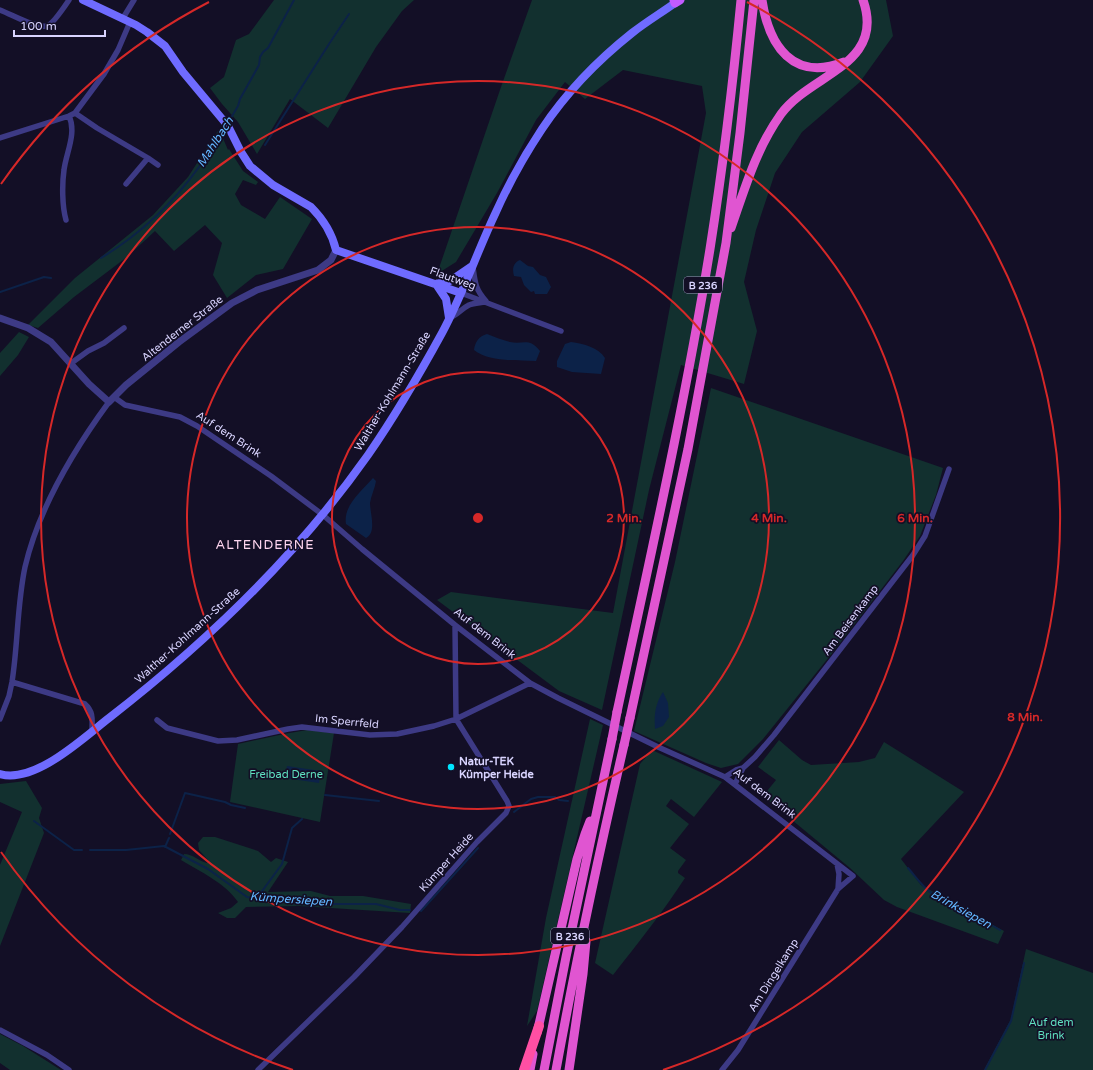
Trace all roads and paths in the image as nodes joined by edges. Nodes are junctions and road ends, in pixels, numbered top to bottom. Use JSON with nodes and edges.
{"nodes":[{"id":1,"x":69,"y":0,"type":"edge"},
{"id":2,"x":83,"y":0,"type":"edge"},
{"id":3,"x":134,"y":0,"type":"edge"},
{"id":4,"x":741,"y":0,"type":"edge"},
{"id":5,"x":754,"y":0,"type":"edge"},
{"id":6,"x":762,"y":0,"type":"edge"},
{"id":7,"x":863,"y":0,"type":"edge"},
{"id":8,"x":676,"y":1,"type":"edge"},
{"id":9,"x":0,"y":10,"type":"edge"},
{"id":10,"x":127,"y":20,"type":"junction"},
{"id":11,"x":849,"y":60,"type":"junction"},
{"id":12,"x":72,"y":115,"type":"junction"},
{"id":13,"x":0,"y":138,"type":"edge"},
{"id":14,"x":148,"y":158,"type":"junction"},
{"id":15,"x":158,"y":164,"type":"dead end"},
{"id":16,"x":126,"y":184,"type":"dead end"},
{"id":17,"x":66,"y":220,"type":"dead end"},
{"id":18,"x":726,"y":242,"type":"junction"},
{"id":19,"x":336,"y":250,"type":"junction"},
{"id":20,"x":472,"y":266,"type":"junction"},
{"id":21,"x":436,"y":284,"type":"junction"},
{"id":22,"x":461,"y":293,"type":"junction"},
{"id":23,"x":487,"y":302,"type":"junction"},
{"id":24,"x":0,"y":318,"type":"edge"},
{"id":25,"x":449,"y":318,"type":"junction"},
{"id":26,"x":124,"y":328,"type":"dead end"},
{"id":27,"x":561,"y":331,"type":"dead end"},
{"id":28,"x":70,"y":364,"type":"junction"},
{"id":29,"x":112,"y":400,"type":"junction"},
{"id":30,"x":949,"y":469,"type":"dead end"},
{"id":31,"x":323,"y":515,"type":"junction"},
{"id":32,"x":455,"y":625,"type":"junction"},
{"id":33,"x":12,"y":682,"type":"junction"},
{"id":34,"x":530,"y":683,"type":"junction"},
{"id":35,"x":0,"y":720,"type":"edge"},
{"id":36,"x":157,"y":720,"type":"dead end"},
{"id":37,"x":456,"y":720,"type":"junction"},
{"id":38,"x":92,"y":731,"type":"junction"},
{"id":39,"x":743,"y":768,"type":"junction"},
{"id":40,"x":2,"y":776,"type":"edge"},
{"id":41,"x":725,"y":777,"type":"junction"},
{"id":42,"x":735,"y":784,"type":"junction"},
{"id":43,"x":598,"y":803,"type":"junction"},
{"id":44,"x":837,"y":864,"type":"junction"},
{"id":45,"x":853,"y":876,"type":"joint"},
{"id":46,"x":838,"y":889,"type":"junction"},
{"id":47,"x":587,"y":911,"type":"junction"},
{"id":48,"x":539,"y":1026,"type":"junction"},
{"id":49,"x":0,"y":1030,"type":"edge"},
{"id":50,"x":69,"y":1070,"type":"edge"},
{"id":51,"x":258,"y":1070,"type":"edge"},
{"id":52,"x":524,"y":1070,"type":"edge"},
{"id":53,"x":530,"y":1070,"type":"edge"},
{"id":54,"x":544,"y":1070,"type":"edge"},
{"id":55,"x":556,"y":1070,"type":"edge"},
{"id":56,"x":569,"y":1070,"type":"edge"},
{"id":57,"x":722,"y":1070,"type":"edge"}],
"edges":[{"from":1,"to":9,"type":"street"},
{"from":2,"to":10,"type":"main road"},
{"from":3,"to":10,"type":"street"},
{"from":4,"to":43,"type":"highway","number":"B 236","bridge":true},
{"from":5,"to":18,"type":"highway","number":"B 236"},
{"from":6,"to":11,"type":"highway"},
{"from":7,"to":11,"type":"highway"},
{"from":8,"to":20,"type":"main road","name":"Walther-Kohlmann-Straße"},
{"from":10,"to":12,"type":"street"},
{"from":10,"to":19,"type":"main road"},
{"from":11,"to":18,"type":"highway"},
{"from":12,"to":13,"type":"street"},
{"from":12,"to":14,"type":"street"},
{"from":12,"to":17,"type":"street"},
{"from":14,"to":15,"type":"street"},
{"from":14,"to":16,"type":"street"},
{"from":18,"to":47,"type":"highway","number":"B 236","bridge":true},
{"from":19,"to":21,"type":"main road","name":"Flautweg"},
{"from":19,"to":29,"type":"street","name":"Altenderner Straße"},
{"from":20,"to":21,"type":"main road"},
{"from":20,"to":22,"type":"main road","name":"Walther-Kohlmann-Straße"},
{"from":20,"to":23,"type":"street"},
{"from":21,"to":22,"type":"main road","name":"Flautweg"},
{"from":21,"to":25,"type":"main road"},
{"from":22,"to":23,"type":"street","name":"Flautweg"},
{"from":22,"to":25,"type":"main road","name":"Walther-Kohlmann-Straße"},
{"from":23,"to":25,"type":"street"},
{"from":23,"to":27,"type":"street","name":"Flautweg"},
{"from":24,"to":28,"type":"street","name":"Auf dem Brink"},
{"from":25,"to":31,"type":"main road","name":"Walther-Kohlmann-Straße"},
{"from":26,"to":28,"type":"street"},
{"from":28,"to":29,"type":"street","name":"Auf dem Brink"},
{"from":29,"to":31,"type":"street","name":"Auf dem Brink"},
{"from":29,"to":33,"type":"street","name":"Altenderner Straße"},
{"from":30,"to":39,"type":"street","name":"Am Beisenkamp"},
{"from":31,"to":32,"type":"street","name":"Auf dem Brink"},
{"from":31,"to":38,"type":"main road","name":"Walther-Kohlmann-Straße"},
{"from":32,"to":34,"type":"street","name":"Auf dem Brink"},
{"from":32,"to":37,"type":"street"},
{"from":33,"to":35,"type":"street","name":"Altenderner Straße"},
{"from":33,"to":38,"type":"street"},
{"from":34,"to":37,"type":"street","name":"Im Sperrfeld"},
{"from":34,"to":41,"type":"street","name":"Auf dem Brink"},
{"from":36,"to":37,"type":"street","name":"Im Sperrfeld"},
{"from":37,"to":51,"type":"street","name":"Kümper Heide"},
{"from":38,"to":40,"type":"main road","name":"Walther-Kohlmann-Straße"},
{"from":39,"to":41,"type":"street","name":"Am Beisenkamp"},
{"from":39,"to":42,"type":"street","name":"Am Beisenkamp"},
{"from":41,"to":42,"type":"street","name":"Auf dem Brink"},
{"from":42,"to":44,"type":"street","name":"Auf dem Brink"},
{"from":43,"to":48,"type":"highway"},
{"from":43,"to":54,"type":"highway","number":"B 236"},
{"from":44,"to":45,"type":"street","name":"Auf dem Brink"},
{"from":44,"to":46,"type":"street"},
{"from":45,"to":46,"type":"street","name":"Am Dingelkamp"},
{"from":46,"to":57,"type":"street","name":"Am Dingelkamp"},
{"from":47,"to":55,"type":"highway","number":"B 236"},
{"from":47,"to":56,"type":"highway"},
{"from":48,"to":52,"type":"highway"},
{"from":48,"to":53,"type":"highway"},
{"from":49,"to":50,"type":"street"}]}
